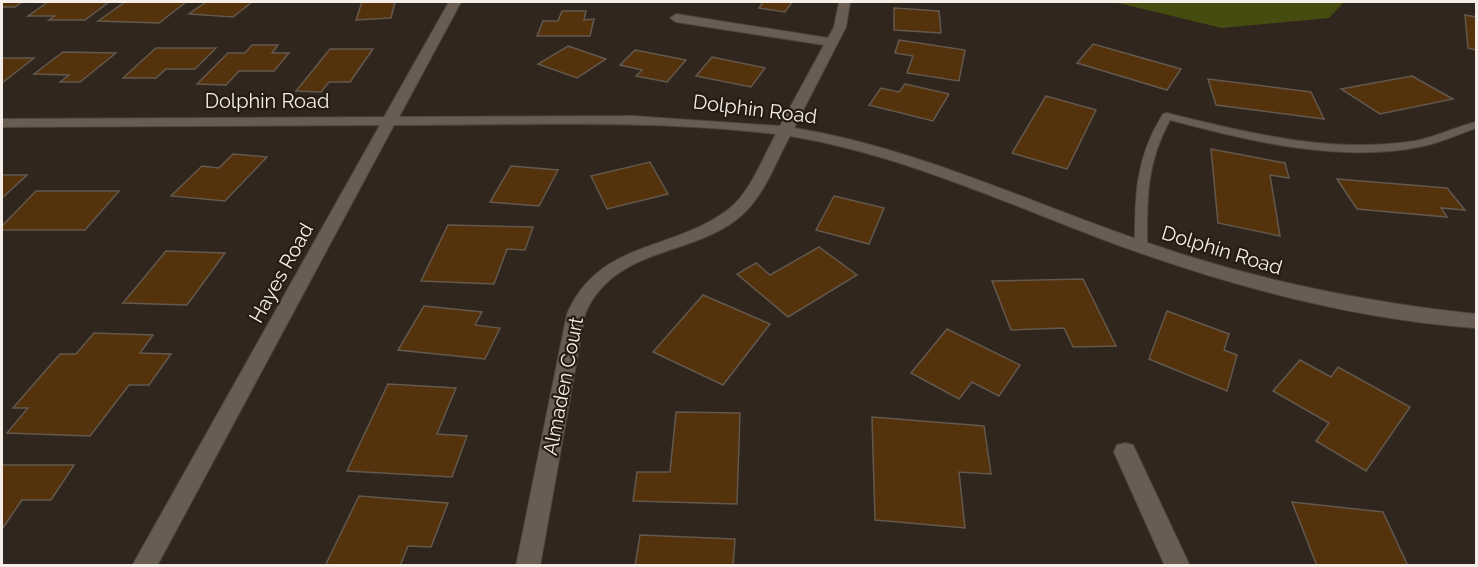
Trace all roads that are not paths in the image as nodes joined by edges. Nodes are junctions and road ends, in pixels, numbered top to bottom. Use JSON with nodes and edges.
{"nodes":[{"id":1,"x":455,"y":2,"type":"edge"},
{"id":2,"x":845,"y":2,"type":"edge"},
{"id":3,"x":676,"y":18,"type":"dead end"},
{"id":4,"x":832,"y":42,"type":"junction"},
{"id":5,"x":391,"y":121,"type":"junction"},
{"id":6,"x":2,"y":123,"type":"edge"},
{"id":7,"x":1476,"y":125,"type":"edge"},
{"id":8,"x":782,"y":131,"type":"junction"},
{"id":9,"x":1141,"y":247,"type":"junction"},
{"id":10,"x":1476,"y":321,"type":"edge"},
{"id":11,"x":1125,"y":452,"type":"dead end"},
{"id":12,"x":144,"y":566,"type":"edge"},
{"id":13,"x":528,"y":566,"type":"edge"},
{"id":14,"x":1178,"y":566,"type":"edge"}],
"edges":[{"from":1,"to":5,"type":"street","name":"Hayes Road"},
{"from":2,"to":4,"type":"street","name":"Almaden Court"},
{"from":3,"to":4,"type":"street"},
{"from":4,"to":8,"type":"street","name":"Almaden Court"},
{"from":5,"to":6,"type":"street","name":"Dolphin Road"},
{"from":5,"to":8,"type":"street","name":"Dolphin Road"},
{"from":5,"to":12,"type":"street","name":"Hayes Road"},
{"from":7,"to":9,"type":"lane"},
{"from":8,"to":9,"type":"street","name":"Dolphin Road"},
{"from":8,"to":13,"type":"street","name":"Almaden Court"},
{"from":9,"to":10,"type":"street","name":"Dolphin Road"},
{"from":11,"to":14,"type":"street"}]}
